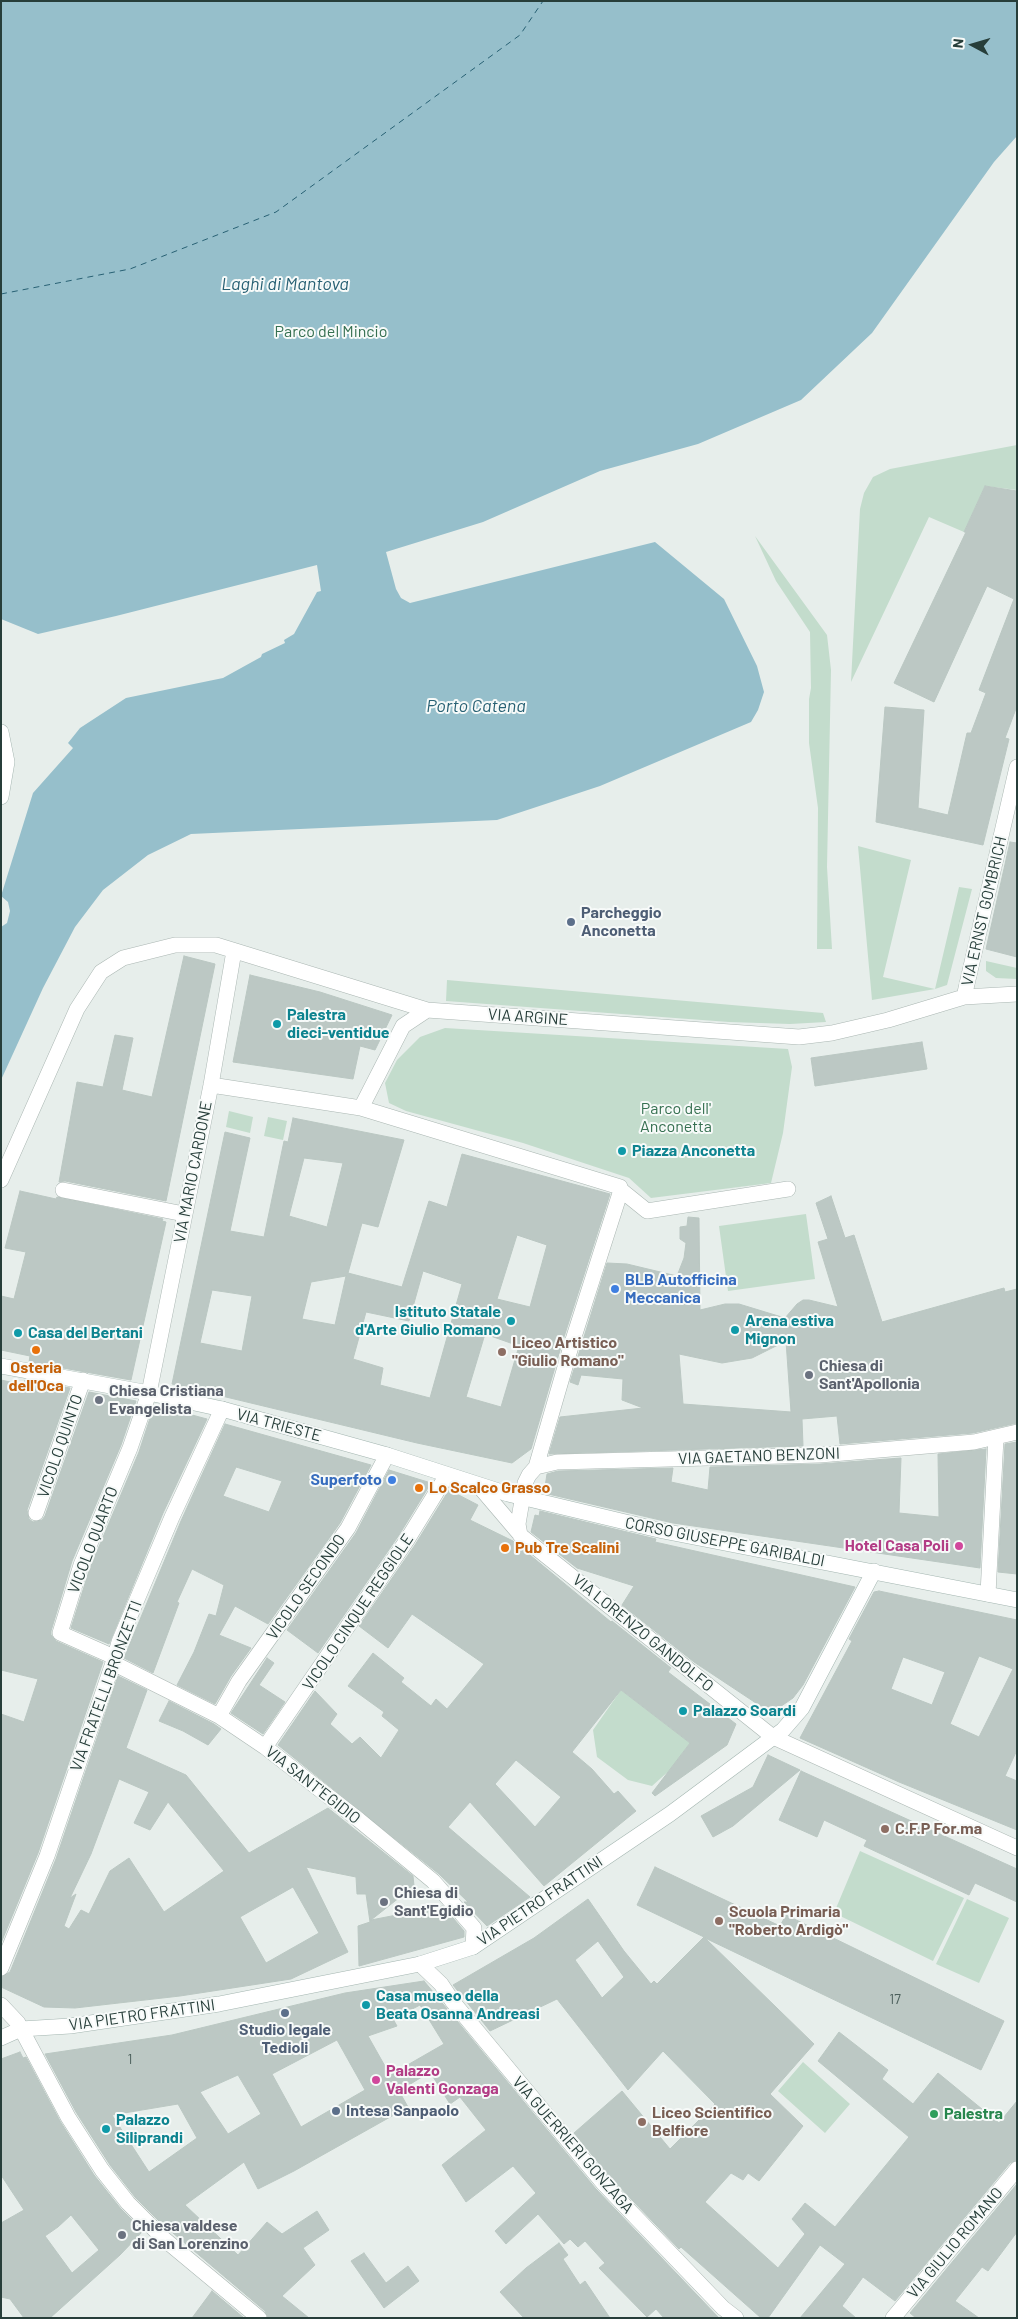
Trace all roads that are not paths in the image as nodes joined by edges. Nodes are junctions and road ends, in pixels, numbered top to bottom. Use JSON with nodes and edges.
{"nodes":[{"id":1,"x":1,"y":732,"type":"edge"},
{"id":2,"x":1017,"y":767,"type":"edge"},
{"id":3,"x":1,"y":797,"type":"edge"},
{"id":4,"x":234,"y":951,"type":"junction"},
{"id":5,"x":1017,"y":994,"type":"edge"},
{"id":6,"x":964,"y":997,"type":"junction"},
{"id":7,"x":427,"y":1010,"type":"junction"},
{"id":8,"x":210,"y":1085,"type":"junction"},
{"id":9,"x":361,"y":1108,"type":"junction"},
{"id":10,"x":1,"y":1180,"type":"edge"},
{"id":11,"x":788,"y":1189,"type":"dead end"},
{"id":12,"x":63,"y":1190,"type":"dead end"},
{"id":13,"x":621,"y":1190,"type":"junction"},
{"id":14,"x":184,"y":1214,"type":"junction"},
{"id":15,"x":1,"y":1366,"type":"edge"},
{"id":16,"x":83,"y":1380,"type":"junction"},
{"id":17,"x":149,"y":1393,"type":"junction"},
{"id":18,"x":222,"y":1410,"type":"junction"},
{"id":19,"x":1017,"y":1432,"type":"edge"},
{"id":20,"x":996,"y":1438,"type":"junction"},
{"id":21,"x":387,"y":1455,"type":"junction"},
{"id":22,"x":536,"y":1467,"type":"junction"},
{"id":23,"x":447,"y":1475,"type":"junction"},
{"id":24,"x":478,"y":1485,"type":"junction"},
{"id":25,"x":523,"y":1498,"type":"junction"},
{"id":26,"x":36,"y":1513,"type":"dead end"},
{"id":27,"x":518,"y":1532,"type":"junction"},
{"id":28,"x":874,"y":1571,"type":"junction"},
{"id":29,"x":988,"y":1594,"type":"junction"},
{"id":30,"x":1017,"y":1600,"type":"edge"},
{"id":31,"x":114,"y":1660,"type":"junction"},
{"id":32,"x":219,"y":1716,"type":"junction"},
{"id":33,"x":773,"y":1737,"type":"junction"},
{"id":34,"x":265,"y":1747,"type":"junction"},
{"id":35,"x":1017,"y":1848,"type":"edge"},
{"id":36,"x":473,"y":1946,"type":"junction"},
{"id":37,"x":420,"y":1964,"type":"junction"},
{"id":38,"x":1,"y":1968,"type":"edge"},
{"id":39,"x":1,"y":2005,"type":"edge"},
{"id":40,"x":21,"y":2029,"type":"junction"},
{"id":41,"x":1,"y":2038,"type":"edge"},
{"id":42,"x":1017,"y":2169,"type":"edge"},
{"id":43,"x":259,"y":2318,"type":"edge"},
{"id":44,"x":736,"y":2318,"type":"edge"},
{"id":45,"x":893,"y":2318,"type":"edge"}],
"edges":[{"from":1,"to":3,"type":"street"},
{"from":2,"to":6,"type":"street","name":"VIA ERNST GOMBRICH"},
{"from":4,"to":7,"type":"street","name":"VIA ARGINE"},
{"from":4,"to":8,"type":"street","name":"VIA MARIO CARDONE"},
{"from":4,"to":10,"type":"street","name":"VIA ARGINE"},
{"from":5,"to":6,"type":"street","name":"VIA ARGINE"},
{"from":6,"to":7,"type":"street","name":"VIA ARGINE"},
{"from":7,"to":9,"type":"street"},
{"from":8,"to":9,"type":"street"},
{"from":8,"to":14,"type":"street","name":"VIA MARIO CARDONE"},
{"from":9,"to":13,"type":"street"},
{"from":11,"to":13,"type":"street"},
{"from":12,"to":14,"type":"street"},
{"from":13,"to":22,"type":"street"},
{"from":14,"to":17,"type":"street","name":"VIA MARIO CARDONE"},
{"from":15,"to":16,"type":"street","name":"VIA TRIESTE"},
{"from":16,"to":17,"type":"street","name":"VIA TRIESTE"},
{"from":16,"to":26,"type":"street","name":"VICOLO QUINTO"},
{"from":17,"to":18,"type":"street","name":"VIA TRIESTE"},
{"from":17,"to":31,"type":"street","name":"VICOLO QUARTO"},
{"from":18,"to":21,"type":"street","name":"VIA TRIESTE"},
{"from":18,"to":31,"type":"street","name":"VIA FRATELLI BRONZETTI"},
{"from":19,"to":20,"type":"street","name":"VIA GAETANO BENZONI"},
{"from":20,"to":22,"type":"street","name":"VIA GAETANO BENZONI"},
{"from":20,"to":29,"type":"street"},
{"from":21,"to":23,"type":"street","name":"VIA TRIESTE"},
{"from":21,"to":32,"type":"street","name":"VICOLO SECONDO"},
{"from":22,"to":25,"type":"street"},
{"from":23,"to":24,"type":"street","name":"VIA TRIESTE"},
{"from":23,"to":34,"type":"street","name":"VICOLO CINQUE REGGIOLE"},
{"from":24,"to":25,"type":"street","name":"VIA TRIESTE"},
{"from":24,"to":27,"type":"street","name":"VIA LORENZO GANDOLFO"},
{"from":25,"to":27,"type":"street"},
{"from":25,"to":28,"type":"street","name":"CORSO GIUSEPPE GARIBALDI"},
{"from":27,"to":33,"type":"street","name":"VIA LORENZO GANDOLFO"},
{"from":28,"to":29,"type":"street","name":"CORSO GIUSEPPE GARIBALDI"},
{"from":28,"to":33,"type":"street","name":"VIA PIETRO FRATTINI"},
{"from":29,"to":30,"type":"street","name":"CORSO GIUSEPPE GARIBALDI"},
{"from":31,"to":32,"type":"street","name":"VIA SANT'EGIDIO"},
{"from":31,"to":38,"type":"street","name":"VIA FRATELLI BRONZETTI"},
{"from":32,"to":34,"type":"street","name":"VIA SANT'EGIDIO"},
{"from":33,"to":35,"type":"street","name":"VIA LORENZO GANDOLFO"},
{"from":33,"to":36,"type":"street","name":"VIA PIETRO FRATTINI"},
{"from":34,"to":36,"type":"street","name":"VIA SANT'EGIDIO"},
{"from":36,"to":37,"type":"street","name":"VIA PIETRO FRATTINI"},
{"from":37,"to":40,"type":"street","name":"VIA PIETRO FRATTINI"},
{"from":37,"to":44,"type":"street","name":"VIA GUERRIERI GONZAGA"},
{"from":39,"to":40,"type":"street"},
{"from":40,"to":41,"type":"street"},
{"from":40,"to":43,"type":"street"},
{"from":42,"to":45,"type":"street","name":"VIA GIULIO ROMANO"}]}
